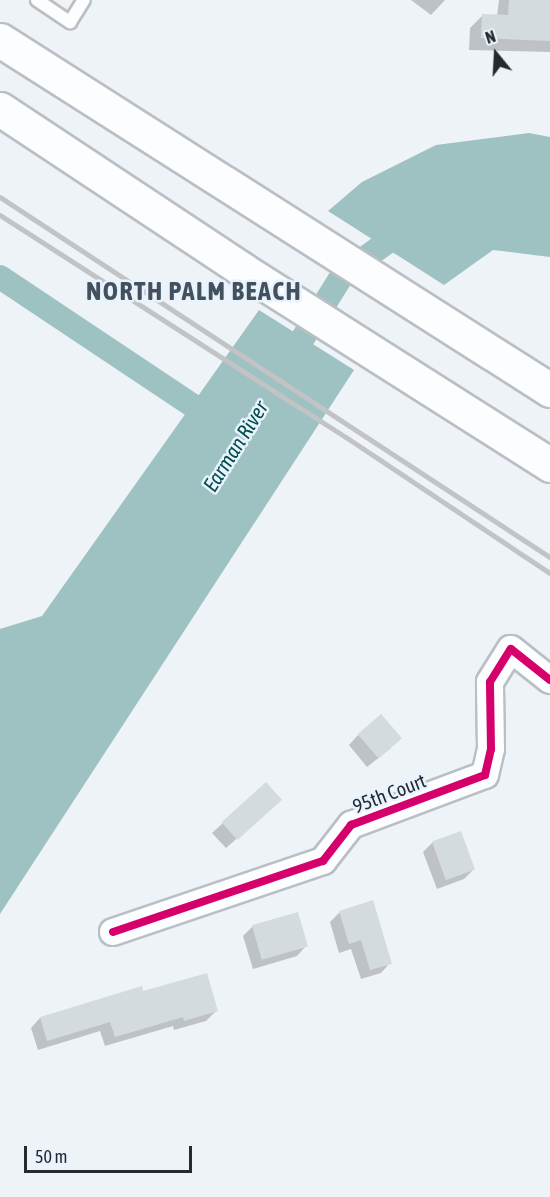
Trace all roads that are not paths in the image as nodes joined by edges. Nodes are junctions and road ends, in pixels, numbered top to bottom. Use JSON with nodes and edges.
{"nodes":[{"id":1,"x":37,"y":0,"type":"edge"},
{"id":2,"x":84,"y":0,"type":"edge"},
{"id":3,"x":0,"y":40,"type":"edge"},
{"id":4,"x":0,"y":109,"type":"edge"},
{"id":5,"x":550,"y":390,"type":"edge"},
{"id":6,"x":550,"y":465,"type":"edge"},
{"id":7,"x":550,"y":680,"type":"edge"},
{"id":8,"x":113,"y":932,"type":"dead end"}],
"edges":[{"from":1,"to":2,"type":"lane"},
{"from":3,"to":5,"type":"main road"},
{"from":4,"to":6,"type":"main road"},
{"from":7,"to":8,"type":"street","name":"95th Court"}]}
